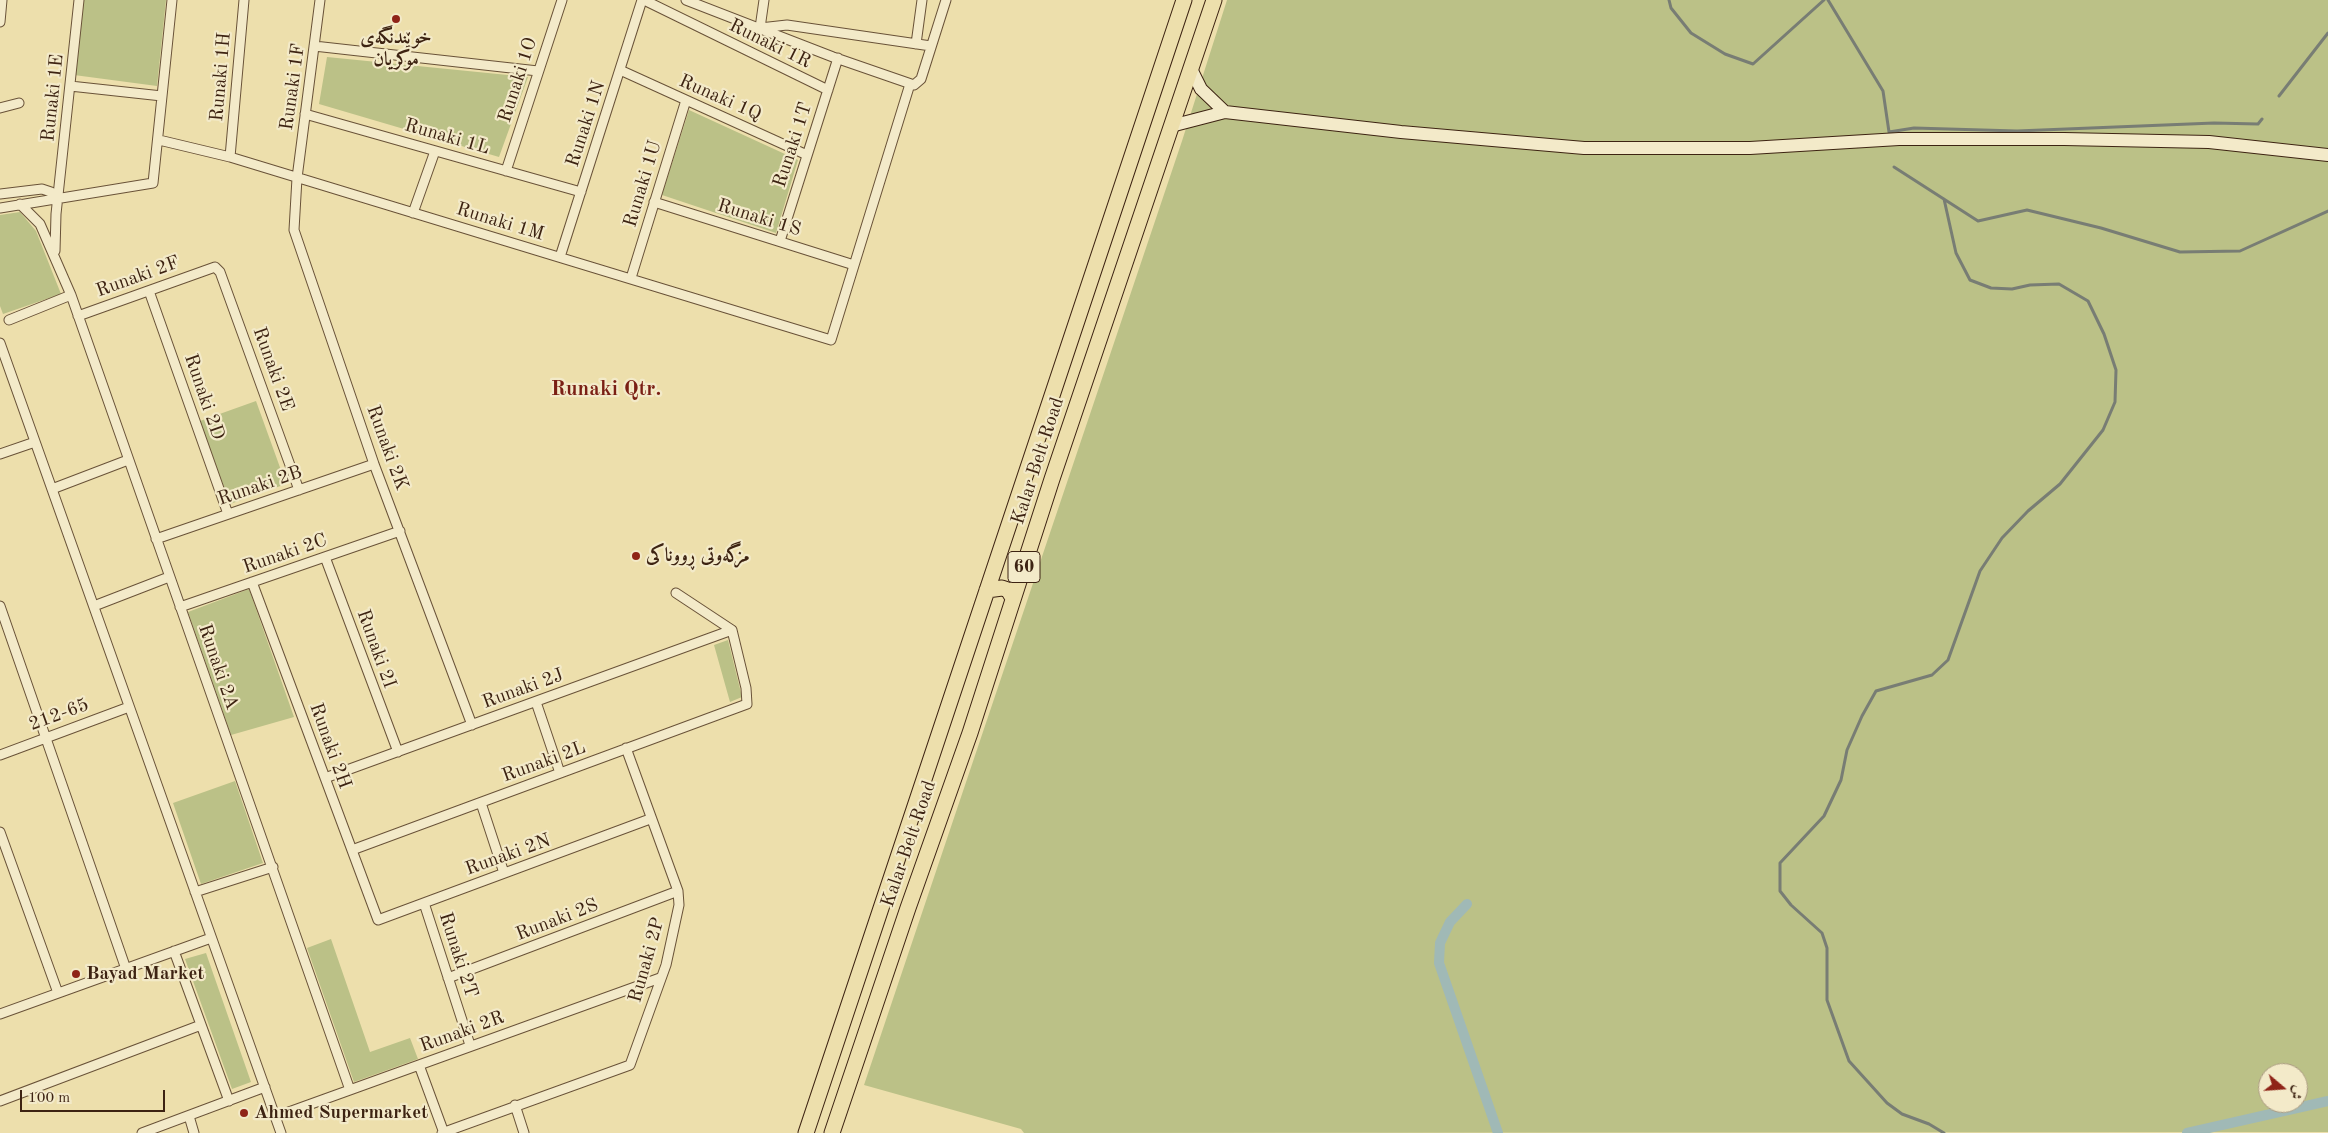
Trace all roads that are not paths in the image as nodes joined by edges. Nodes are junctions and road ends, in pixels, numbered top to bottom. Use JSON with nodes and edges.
{"nodes":[{"id":1,"x":2,"y":0,"type":"edge"},
{"id":2,"x":79,"y":0,"type":"edge"},
{"id":3,"x":172,"y":0,"type":"edge"},
{"id":4,"x":243,"y":0,"type":"edge"},
{"id":5,"x":320,"y":0,"type":"edge"},
{"id":6,"x":562,"y":0,"type":"edge"},
{"id":7,"x":643,"y":0,"type":"edge"},
{"id":8,"x":686,"y":0,"type":"edge"},
{"id":9,"x":764,"y":0,"type":"edge"},
{"id":10,"x":922,"y":0,"type":"edge"},
{"id":11,"x":946,"y":0,"type":"edge"},
{"id":12,"x":1184,"y":0,"type":"edge"},
{"id":13,"x":1214,"y":0,"type":"edge"},
{"id":14,"x":696,"y":2,"type":"edge"},
{"id":15,"x":0,"y":22,"type":"edge"},
{"id":16,"x":760,"y":28,"type":"junction"},
{"id":17,"x":916,"y":44,"type":"junction"},
{"id":18,"x":314,"y":46,"type":"junction"},
{"id":19,"x":931,"y":46,"type":"junction"},
{"id":20,"x":838,"y":58,"type":"junction"},
{"id":21,"x":1191,"y":69,"type":"junction"},
{"id":22,"x":620,"y":70,"type":"junction"},
{"id":23,"x":538,"y":71,"type":"junction"},
{"id":24,"x":910,"y":84,"type":"junction"},
{"id":25,"x":70,"y":86,"type":"junction"},
{"id":26,"x":828,"y":90,"type":"junction"},
{"id":27,"x":162,"y":96,"type":"junction"},
{"id":28,"x":686,"y":100,"type":"junction"},
{"id":29,"x":19,"y":103,"type":"dead end"},
{"id":30,"x":0,"y":108,"type":"edge"},
{"id":31,"x":1225,"y":112,"type":"junction"},
{"id":32,"x":305,"y":114,"type":"junction"},
{"id":33,"x":1172,"y":126,"type":"junction"},
{"id":34,"x":159,"y":140,"type":"junction"},
{"id":35,"x":435,"y":151,"type":"junction"},
{"id":36,"x":2328,"y":154,"type":"edge"},
{"id":37,"x":807,"y":155,"type":"junction"},
{"id":38,"x":230,"y":157,"type":"junction"},
{"id":39,"x":506,"y":171,"type":"junction"},
{"id":40,"x":297,"y":178,"type":"junction"},
{"id":41,"x":581,"y":192,"type":"junction"},
{"id":42,"x":0,"y":194,"type":"edge"},
{"id":43,"x":58,"y":199,"type":"junction"},
{"id":44,"x":654,"y":202,"type":"junction"},
{"id":45,"x":20,"y":204,"type":"junction"},
{"id":46,"x":0,"y":208,"type":"edge"},
{"id":47,"x":413,"y":213,"type":"junction"},
{"id":48,"x":780,"y":241,"type":"junction"},
{"id":49,"x":56,"y":255,"type":"junction"},
{"id":50,"x":560,"y":258,"type":"junction"},
{"id":51,"x":854,"y":265,"type":"junction"},
{"id":52,"x":208,"y":268,"type":"joint"},
{"id":53,"x":631,"y":278,"type":"junction"},
{"id":54,"x":149,"y":291,"type":"junction"},
{"id":55,"x":71,"y":295,"type":"junction"},
{"id":56,"x":78,"y":316,"type":"junction"},
{"id":57,"x":9,"y":320,"type":"dead end"},
{"id":58,"x":0,"y":344,"type":"edge"},
{"id":59,"x":35,"y":442,"type":"junction"},
{"id":60,"x":0,"y":454,"type":"edge"},
{"id":61,"x":128,"y":460,"type":"junction"},
{"id":62,"x":374,"y":464,"type":"junction"},
{"id":63,"x":52,"y":489,"type":"junction"},
{"id":64,"x":299,"y":490,"type":"junction"},
{"id":65,"x":228,"y":514,"type":"junction"},
{"id":66,"x":400,"y":531,"type":"junction"},
{"id":67,"x":156,"y":539,"type":"junction"},
{"id":68,"x":325,"y":557,"type":"junction"},
{"id":69,"x":169,"y":577,"type":"junction"},
{"id":70,"x":252,"y":582,"type":"junction"},
{"id":71,"x":987,"y":590,"type":"junction"},
{"id":72,"x":676,"y":593,"type":"dead end"},
{"id":73,"x":1013,"y":598,"type":"junction"},
{"id":74,"x":0,"y":606,"type":"edge"},
{"id":75,"x":94,"y":606,"type":"junction"},
{"id":76,"x":180,"y":607,"type":"junction"},
{"id":77,"x":732,"y":630,"type":"junction"},
{"id":78,"x":536,"y":702,"type":"junction"},
{"id":79,"x":129,"y":707,"type":"junction"},
{"id":80,"x":472,"y":725,"type":"junction"},
{"id":81,"x":45,"y":738,"type":"junction"},
{"id":82,"x":626,"y":748,"type":"junction"},
{"id":83,"x":398,"y":752,"type":"junction"},
{"id":84,"x":0,"y":754,"type":"edge"},
{"id":85,"x":560,"y":773,"type":"junction"},
{"id":86,"x":325,"y":778,"type":"junction"},
{"id":87,"x":480,"y":803,"type":"junction"},
{"id":88,"x":650,"y":819,"type":"junction"},
{"id":89,"x":0,"y":832,"type":"edge"},
{"id":90,"x":352,"y":850,"type":"junction"},
{"id":91,"x":273,"y":867,"type":"junction"},
{"id":92,"x":504,"y":873,"type":"junction"},
{"id":93,"x":678,"y":891,"type":"junction"},
{"id":94,"x":195,"y":892,"type":"junction"},
{"id":95,"x":424,"y":903,"type":"junction"},
{"id":96,"x":378,"y":920,"type":"joint"},
{"id":97,"x":212,"y":938,"type":"junction"},
{"id":98,"x":174,"y":951,"type":"junction"},
{"id":99,"x":126,"y":969,"type":"junction"},
{"id":100,"x":448,"y":978,"type":"junction"},
{"id":101,"x":660,"y":978,"type":"junction"},
{"id":102,"x":58,"y":993,"type":"junction"},
{"id":103,"x":0,"y":1014,"type":"edge"},
{"id":104,"x":201,"y":1025,"type":"junction"},
{"id":105,"x":470,"y":1045,"type":"junction"},
{"id":106,"x":419,"y":1065,"type":"junction"},
{"id":107,"x":264,"y":1087,"type":"junction"},
{"id":108,"x":350,"y":1090,"type":"junction"},
{"id":109,"x":229,"y":1100,"type":"junction"},
{"id":110,"x":0,"y":1101,"type":"edge"},
{"id":111,"x":515,"y":1105,"type":"junction"},
{"id":112,"x":189,"y":1116,"type":"junction"},
{"id":113,"x":275,"y":1117,"type":"junction"},
{"id":114,"x":142,"y":1133,"type":"edge"},
{"id":115,"x":194,"y":1133,"type":"edge"},
{"id":116,"x":281,"y":1133,"type":"edge"},
{"id":117,"x":443,"y":1133,"type":"edge"},
{"id":118,"x":524,"y":1133,"type":"edge"},
{"id":119,"x":806,"y":1133,"type":"edge"},
{"id":120,"x":832,"y":1133,"type":"edge"}],
"edges":[{"from":1,"to":15,"type":"street"},
{"from":2,"to":25,"type":"street","name":"Runaki 1E"},
{"from":3,"to":27,"type":"street"},
{"from":4,"to":38,"type":"street","name":"Runaki 1H"},
{"from":5,"to":18,"type":"street","name":"Runaki 1F"},
{"from":6,"to":23,"type":"street","name":"Runaki 1O"},
{"from":7,"to":22,"type":"street","name":"Runaki 1N"},
{"from":7,"to":26,"type":"street","name":"Runaki 1R"},
{"from":8,"to":14,"type":"street"},
{"from":9,"to":16,"type":"street"},
{"from":10,"to":17,"type":"street"},
{"from":11,"to":19,"type":"street"},
{"from":12,"to":71,"type":"highway","name":"Kalar Belt Road","number":"60"},
{"from":13,"to":21,"type":"highway","name":"Kalar Belt Road","number":"60"},
{"from":14,"to":16,"type":"street"},
{"from":16,"to":17,"type":"street"},
{"from":16,"to":20,"type":"street"},
{"from":17,"to":19,"type":"street"},
{"from":18,"to":23,"type":"street"},
{"from":18,"to":32,"type":"street","name":"Runaki 1F"},
{"from":19,"to":24,"type":"street"},
{"from":20,"to":24,"type":"street"},
{"from":20,"to":26,"type":"street","name":"Runaki 1T"},
{"from":21,"to":31,"type":"main road"},
{"from":21,"to":33,"type":"highway","name":"Kalar Belt Road","number":"60"},
{"from":22,"to":28,"type":"street","name":"Runaki 1Q"},
{"from":22,"to":41,"type":"street","name":"Runaki 1N"},
{"from":23,"to":39,"type":"street","name":"Runaki 1O"},
{"from":24,"to":51,"type":"street"},
{"from":25,"to":27,"type":"street"},
{"from":25,"to":43,"type":"street","name":"Runaki 1E"},
{"from":26,"to":37,"type":"street","name":"Runaki 1T"},
{"from":27,"to":34,"type":"street"},
{"from":28,"to":37,"type":"street","name":"Runaki 1Q"},
{"from":28,"to":44,"type":"street","name":"Runaki 1U"},
{"from":29,"to":30,"type":"street"},
{"from":31,"to":33,"type":"main road"},
{"from":31,"to":36,"type":"main road"},
{"from":32,"to":35,"type":"street","name":"Runaki 1L"},
{"from":32,"to":40,"type":"street","name":"Runaki 1F"},
{"from":33,"to":73,"type":"highway","name":"Kalar Belt Road","number":"60"},
{"from":34,"to":38,"type":"street","name":"Runaki 1M"},
{"from":34,"to":43,"type":"street"},
{"from":35,"to":39,"type":"street","name":"Runaki 1L"},
{"from":35,"to":47,"type":"street"},
{"from":37,"to":48,"type":"street","name":"Runaki 1T"},
{"from":38,"to":40,"type":"street","name":"Runaki 1M"},
{"from":39,"to":41,"type":"street","name":"Runaki 1L"},
{"from":40,"to":47,"type":"street","name":"Runaki 1M"},
{"from":40,"to":62,"type":"street","name":"Runaki 2K"},
{"from":41,"to":50,"type":"street","name":"Runaki 1N"},
{"from":42,"to":43,"type":"street"},
{"from":43,"to":45,"type":"street"},
{"from":43,"to":49,"type":"street","name":"Runaki 1E"},
{"from":44,"to":48,"type":"street","name":"Runaki 1S"},
{"from":44,"to":53,"type":"street","name":"Runaki 1U"},
{"from":45,"to":46,"type":"street"},
{"from":45,"to":49,"type":"street"},
{"from":47,"to":50,"type":"street","name":"Runaki 1M"},
{"from":48,"to":51,"type":"street","name":"Runaki 1S"},
{"from":49,"to":55,"type":"street","name":"Runaki 2A"},
{"from":50,"to":53,"type":"street","name":"Runaki 1M"},
{"from":51,"to":53,"type":"street","name":"Runaki 1M"},
{"from":52,"to":54,"type":"street","name":"Runaki 2F"},
{"from":52,"to":64,"type":"street","name":"Runaki 2E"},
{"from":54,"to":56,"type":"street","name":"Runaki 2F"},
{"from":54,"to":65,"type":"street","name":"Runaki 2D"},
{"from":55,"to":56,"type":"street","name":"Runaki 2A"},
{"from":55,"to":57,"type":"street"},
{"from":56,"to":61,"type":"street","name":"Runaki 2A"},
{"from":58,"to":59,"type":"street"},
{"from":59,"to":60,"type":"street"},
{"from":59,"to":63,"type":"street"},
{"from":61,"to":63,"type":"street"},
{"from":61,"to":67,"type":"street","name":"Runaki 2A"},
{"from":62,"to":64,"type":"street","name":"Runaki 2B"},
{"from":62,"to":66,"type":"street","name":"Runaki 2K"},
{"from":63,"to":75,"type":"street"},
{"from":64,"to":65,"type":"street","name":"Runaki 2B"},
{"from":65,"to":67,"type":"street","name":"Runaki 2B"},
{"from":66,"to":68,"type":"street","name":"Runaki 2C"},
{"from":66,"to":80,"type":"street","name":"Runaki 2K"},
{"from":67,"to":69,"type":"street","name":"Runaki 2A"},
{"from":68,"to":70,"type":"street","name":"Runaki 2C"},
{"from":68,"to":83,"type":"street","name":"Runaki 2I"},
{"from":69,"to":75,"type":"street"},
{"from":69,"to":76,"type":"street","name":"Runaki 2A"},
{"from":70,"to":76,"type":"street","name":"Runaki 2C"},
{"from":70,"to":86,"type":"street","name":"Runaki 2H"},
{"from":71,"to":73,"type":"highway"},
{"from":71,"to":119,"type":"highway","name":"Kalar Belt Road","number":"60"},
{"from":72,"to":77,"type":"street"},
{"from":73,"to":120,"type":"highway","name":"Kalar Belt Road","number":"60"},
{"from":74,"to":81,"type":"street"},
{"from":75,"to":79,"type":"street"},
{"from":76,"to":91,"type":"street","name":"Runaki 2A"},
{"from":77,"to":78,"type":"street","name":"Runaki 2J"},
{"from":77,"to":82,"type":"street","name":"Runaki 2L"},
{"from":78,"to":80,"type":"street","name":"Runaki 2J"},
{"from":78,"to":85,"type":"street"},
{"from":79,"to":81,"type":"street","name":"212-65"},
{"from":79,"to":94,"type":"street"},
{"from":80,"to":83,"type":"street","name":"Runaki 2J"},
{"from":81,"to":84,"type":"street","name":"212-65"},
{"from":81,"to":99,"type":"street"},
{"from":82,"to":85,"type":"street","name":"Runaki 2L"},
{"from":82,"to":88,"type":"street","name":"Runaki 2P"},
{"from":83,"to":86,"type":"street","name":"Runaki 2J"},
{"from":85,"to":87,"type":"street","name":"Runaki 2L"},
{"from":86,"to":90,"type":"street","name":"Runaki 2H"},
{"from":87,"to":90,"type":"street","name":"Runaki 2L"},
{"from":87,"to":92,"type":"street"},
{"from":88,"to":92,"type":"street","name":"Runaki 2N"},
{"from":88,"to":93,"type":"street","name":"Runaki 2P"},
{"from":89,"to":102,"type":"street"},
{"from":90,"to":96,"type":"street","name":"Runaki 2H"},
{"from":91,"to":94,"type":"street"},
{"from":91,"to":108,"type":"street","name":"Runaki 2A"},
{"from":92,"to":95,"type":"street","name":"Runaki 2N"},
{"from":93,"to":100,"type":"street","name":"Runaki 2S"},
{"from":93,"to":101,"type":"street","name":"Runaki 2P"},
{"from":94,"to":97,"type":"street"},
{"from":95,"to":96,"type":"street","name":"Runaki 2N"},
{"from":95,"to":100,"type":"street","name":"Runaki 2T"},
{"from":97,"to":98,"type":"street"},
{"from":97,"to":107,"type":"street"},
{"from":98,"to":99,"type":"street"},
{"from":98,"to":104,"type":"street"},
{"from":99,"to":102,"type":"street"},
{"from":100,"to":105,"type":"street","name":"Runaki 2T"},
{"from":101,"to":105,"type":"street","name":"Runaki 2R"},
{"from":101,"to":111,"type":"street","name":"Runaki 2P"},
{"from":102,"to":103,"type":"street"},
{"from":104,"to":109,"type":"street"},
{"from":104,"to":110,"type":"street"},
{"from":105,"to":106,"type":"street","name":"Runaki 2R"},
{"from":106,"to":108,"type":"street","name":"Runaki 2R"},
{"from":106,"to":117,"type":"street"},
{"from":107,"to":109,"type":"street"},
{"from":107,"to":113,"type":"street"},
{"from":108,"to":113,"type":"street","name":"Runaki 2R"},
{"from":109,"to":112,"type":"street"},
{"from":111,"to":117,"type":"street"},
{"from":111,"to":118,"type":"street"},
{"from":112,"to":114,"type":"street"},
{"from":112,"to":115,"type":"street"},
{"from":113,"to":116,"type":"street"}]}
